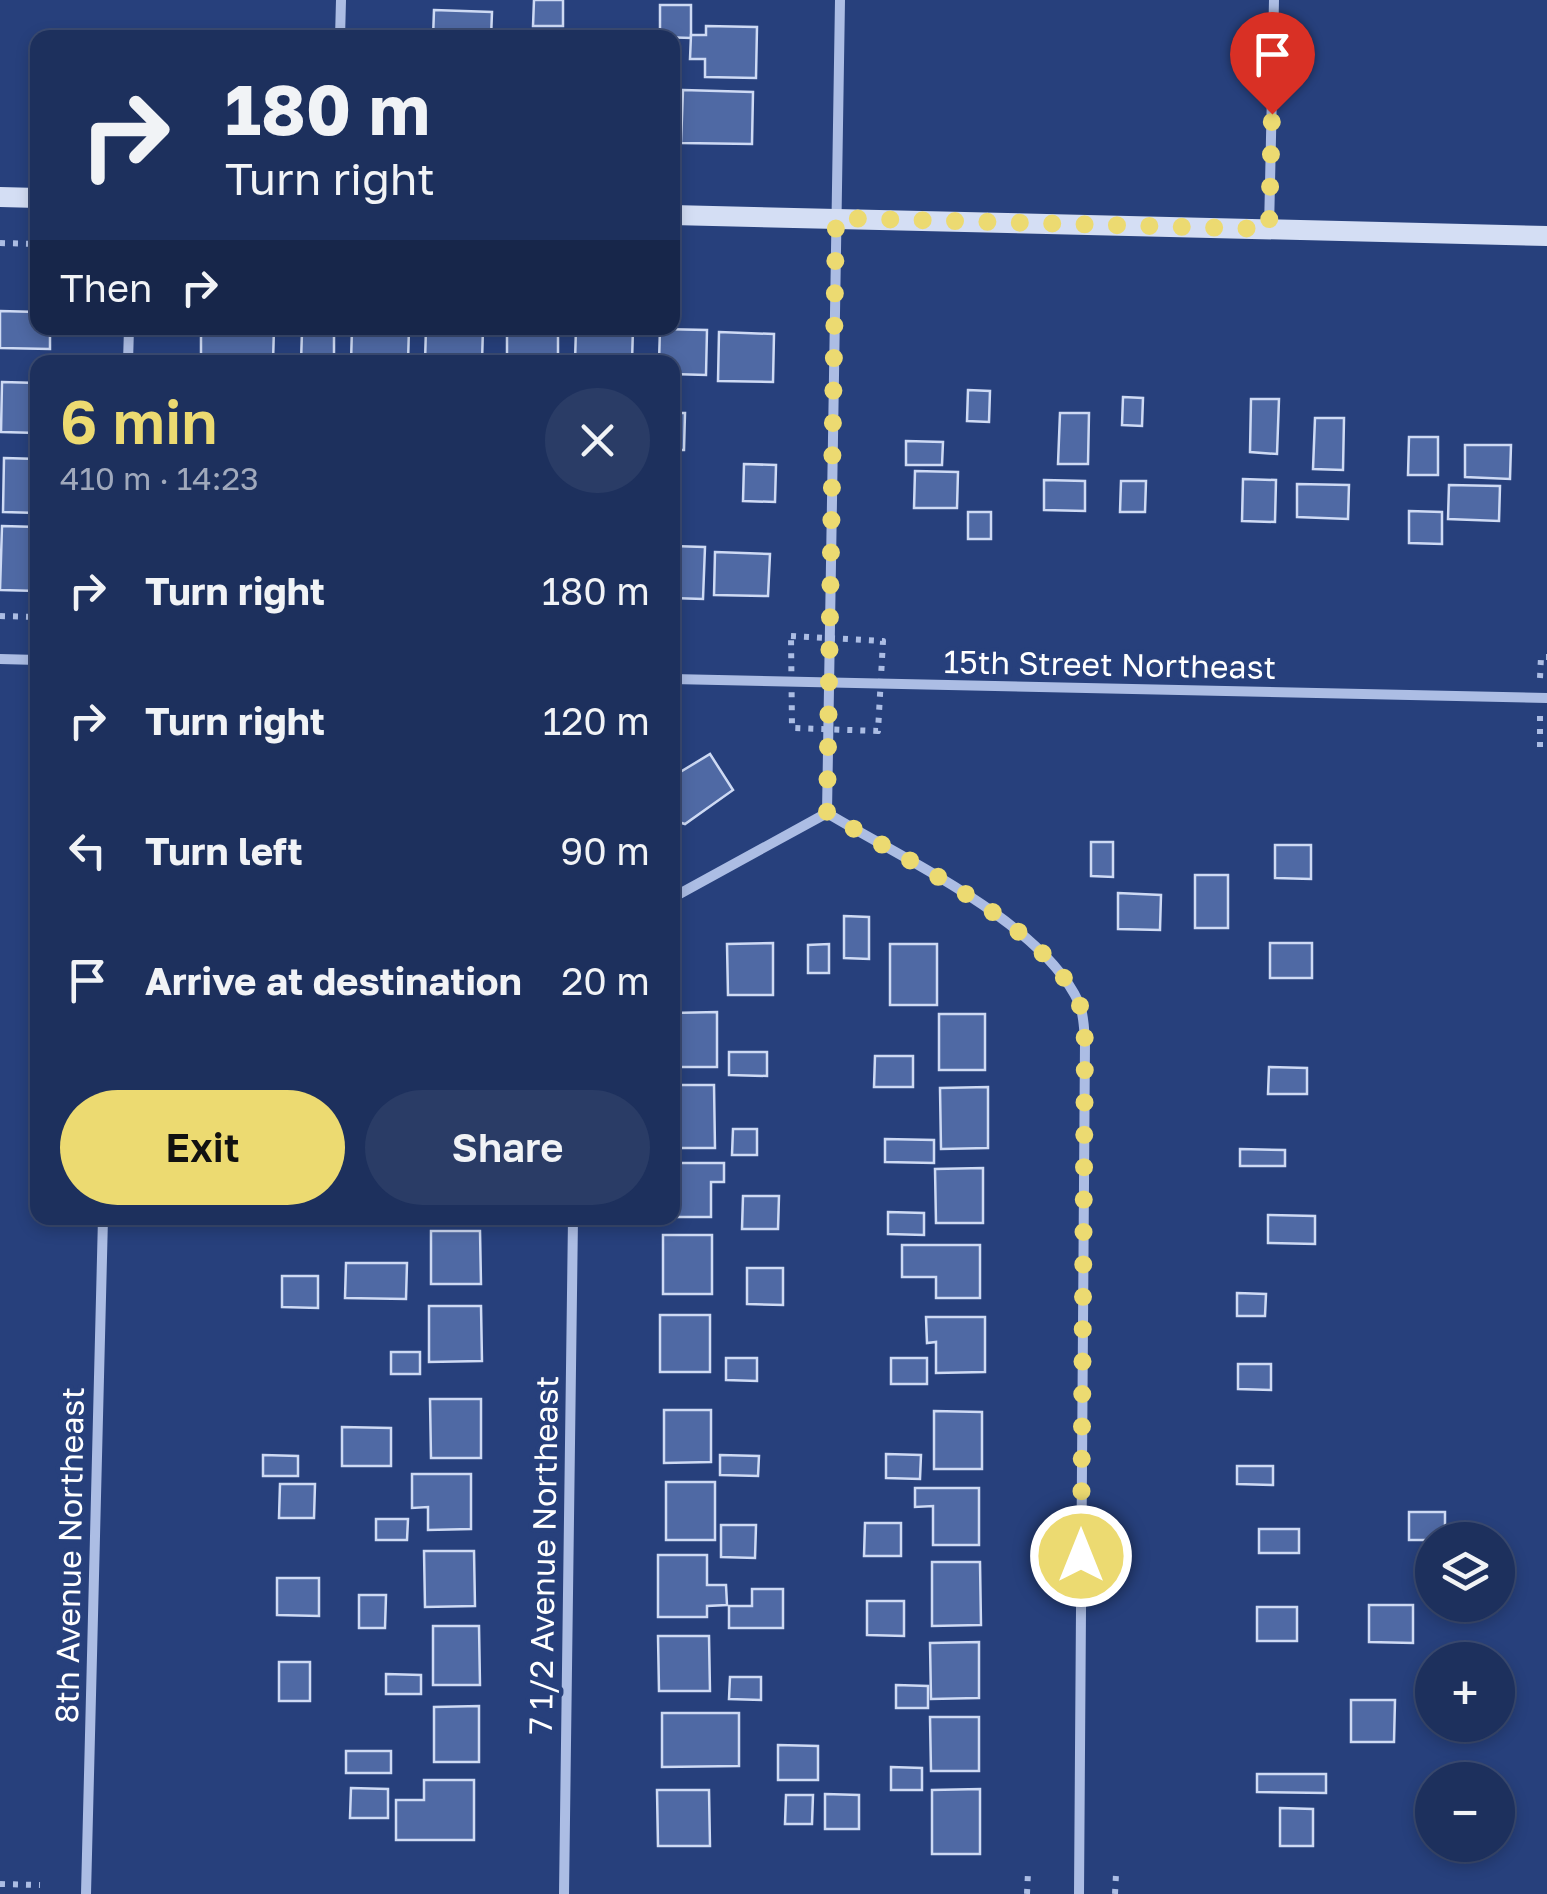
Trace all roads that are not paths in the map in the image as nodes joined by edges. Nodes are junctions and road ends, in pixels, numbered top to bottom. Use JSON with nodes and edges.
{"nodes":[{"id":1,"x":340,"y":0,"type":"edge"},
{"id":2,"x":840,"y":0,"type":"edge"},
{"id":3,"x":1274,"y":0,"type":"edge"},
{"id":4,"x":340,"y":30,"type":"edge"},
{"id":5,"x":0,"y":197,"type":"edge"},
{"id":6,"x":30,"y":198,"type":"edge"},
{"id":7,"x":680,"y":215,"type":"edge"},
{"id":8,"x":836,"y":218,"type":"junction"},
{"id":9,"x":1269,"y":229,"type":"junction"},
{"id":10,"x":1547,"y":236,"type":"edge"},
{"id":11,"x":0,"y":659,"type":"edge"},
{"id":12,"x":30,"y":660,"type":"edge"},
{"id":13,"x":680,"y":680,"type":"edge"},
{"id":14,"x":828,"y":684,"type":"junction"},
{"id":15,"x":1547,"y":698,"type":"edge"},
{"id":16,"x":827,"y":813,"type":"junction"},
{"id":17,"x":680,"y":894,"type":"edge"},
{"id":18,"x":102,"y":1225,"type":"edge"},
{"id":19,"x":573,"y":1225,"type":"edge"},
{"id":20,"x":86,"y":1894,"type":"edge"},
{"id":21,"x":564,"y":1894,"type":"edge"},
{"id":22,"x":1079,"y":1894,"type":"edge"}],
"edges":[{"from":1,"to":4,"type":"street"},
{"from":2,"to":8,"type":"street"},
{"from":3,"to":9,"type":"street"},
{"from":5,"to":6,"type":"main road"},
{"from":7,"to":8,"type":"main road"},
{"from":8,"to":9,"type":"main road"},
{"from":8,"to":14,"type":"street"},
{"from":9,"to":10,"type":"main road"},
{"from":11,"to":12,"type":"street"},
{"from":13,"to":14,"type":"street","name":"15th Street Northeast"},
{"from":14,"to":15,"type":"street","name":"15th Street Northeast"},
{"from":14,"to":16,"type":"street"},
{"from":16,"to":17,"type":"street"},
{"from":16,"to":22,"type":"street"},
{"from":18,"to":20,"type":"street","name":"8th Avenue Northeast"},
{"from":19,"to":21,"type":"street","name":"7 1/2 Avenue Northeast"}]}
